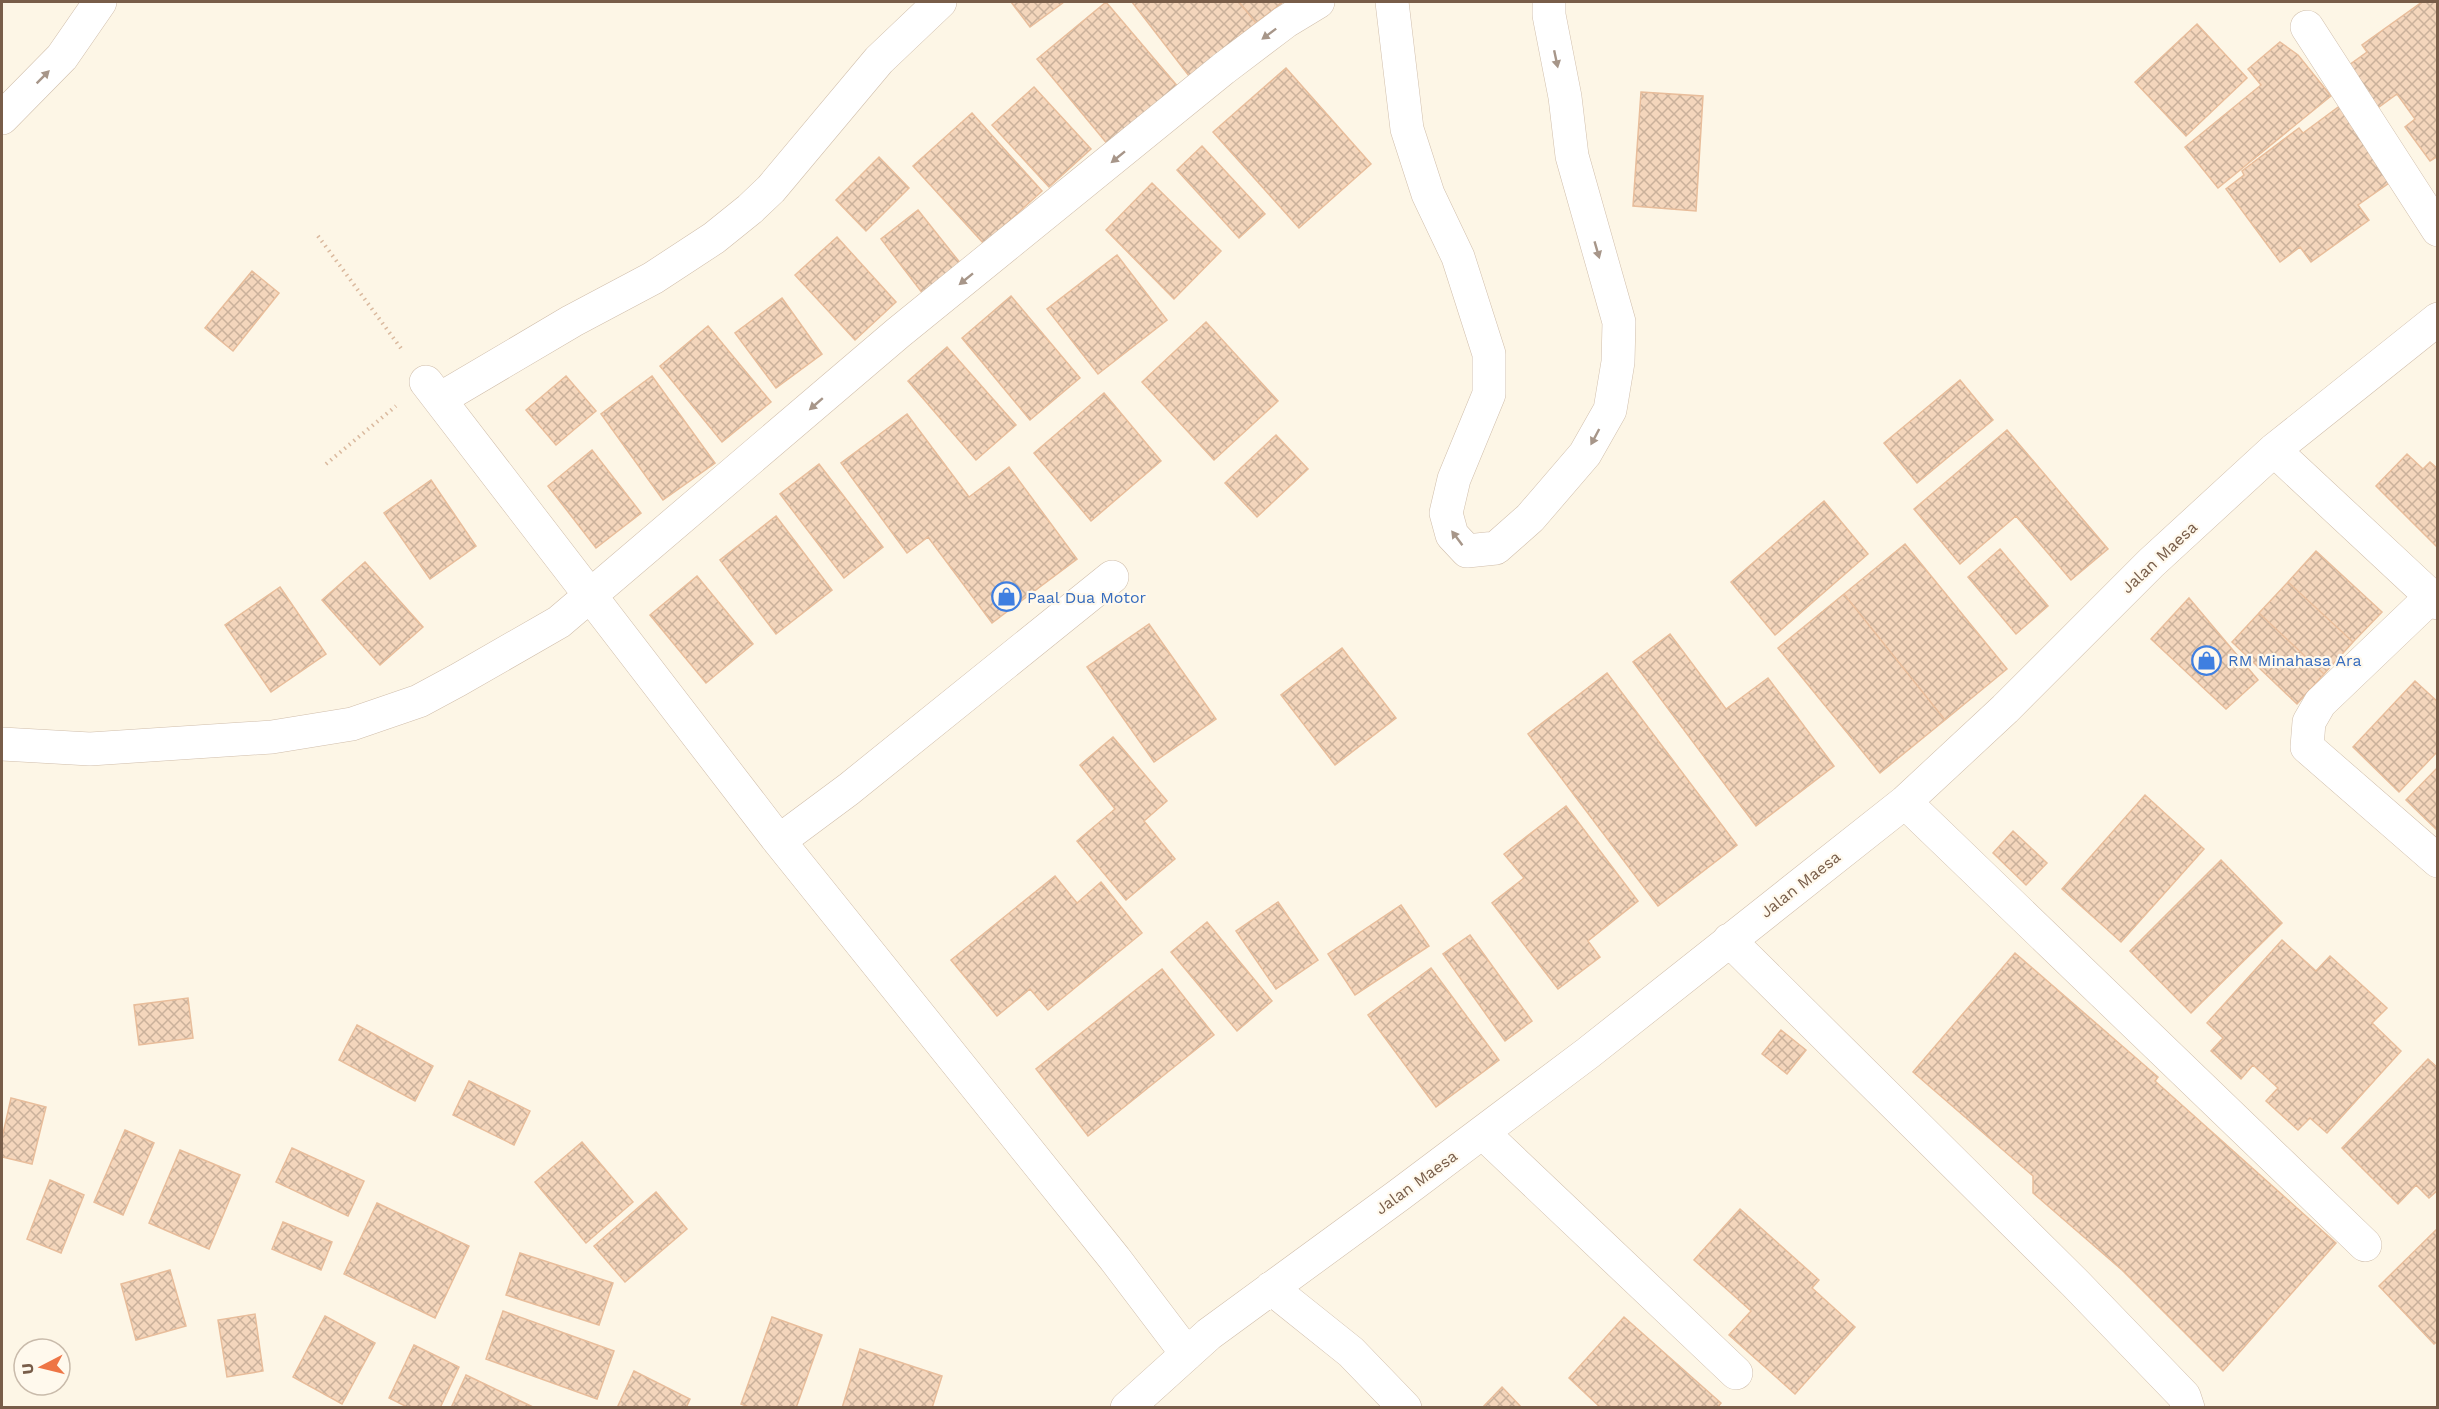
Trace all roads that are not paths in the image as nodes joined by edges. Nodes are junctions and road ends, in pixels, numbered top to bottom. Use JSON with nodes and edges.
{"nodes":[{"id":1,"x":100,"y":2,"type":"edge"},
{"id":2,"x":940,"y":2,"type":"edge"},
{"id":3,"x":1318,"y":2,"type":"edge"},
{"id":4,"x":1392,"y":2,"type":"edge"},
{"id":5,"x":1549,"y":2,"type":"edge"},
{"id":6,"x":2307,"y":27,"type":"dead end"},
{"id":7,"x":2,"y":118,"type":"edge"},
{"id":8,"x":2438,"y":230,"type":"edge"},
{"id":9,"x":2438,"y":319,"type":"edge"},
{"id":10,"x":2274,"y":450,"type":"junction"},
{"id":11,"x":1112,"y":577,"type":"dead end"},
{"id":12,"x":591,"y":594,"type":"junction"},
{"id":13,"x":2434,"y":600,"type":"edge"},
{"id":14,"x":2,"y":744,"type":"edge"},
{"id":15,"x":1905,"y":802,"type":"junction"},
{"id":16,"x":779,"y":841,"type":"junction"},
{"id":17,"x":2438,"y":861,"type":"edge"},
{"id":18,"x":1729,"y":940,"type":"junction"},
{"id":19,"x":1483,"y":1133,"type":"junction"},
{"id":20,"x":2365,"y":1245,"type":"dead end"},
{"id":21,"x":1271,"y":1288,"type":"junction"},
{"id":22,"x":1187,"y":1354,"type":"junction"},
{"id":23,"x":1736,"y":1373,"type":"dead end"},
{"id":24,"x":1127,"y":1407,"type":"edge"},
{"id":25,"x":1405,"y":1407,"type":"edge"},
{"id":26,"x":2188,"y":1407,"type":"edge"}],
"edges":[{"from":7,"to":1,"type":"street","one_way":true},
{"from":2,"to":12,"type":"street"},
{"from":3,"to":12,"type":"street","one_way":true},
{"from":5,"to":4,"type":"street","one_way":true},
{"from":6,"to":8,"type":"street"},
{"from":9,"to":10,"type":"street","name":"Jalan Maesa"},
{"from":10,"to":13,"type":"street"},
{"from":10,"to":15,"type":"street","name":"Jalan Maesa"},
{"from":11,"to":16,"type":"street"},
{"from":12,"to":14,"type":"street"},
{"from":12,"to":16,"type":"street"},
{"from":13,"to":17,"type":"street"},
{"from":15,"to":18,"type":"street","name":"Jalan Maesa"},
{"from":15,"to":20,"type":"street"},
{"from":16,"to":22,"type":"street"},
{"from":18,"to":19,"type":"street","name":"Jalan Maesa"},
{"from":18,"to":26,"type":"street"},
{"from":19,"to":21,"type":"street","name":"Jalan Maesa"},
{"from":19,"to":23,"type":"street"},
{"from":21,"to":22,"type":"street","name":"Jalan Maesa"},
{"from":21,"to":25,"type":"street"},
{"from":22,"to":24,"type":"street","name":"Jalan Maesa"}]}
